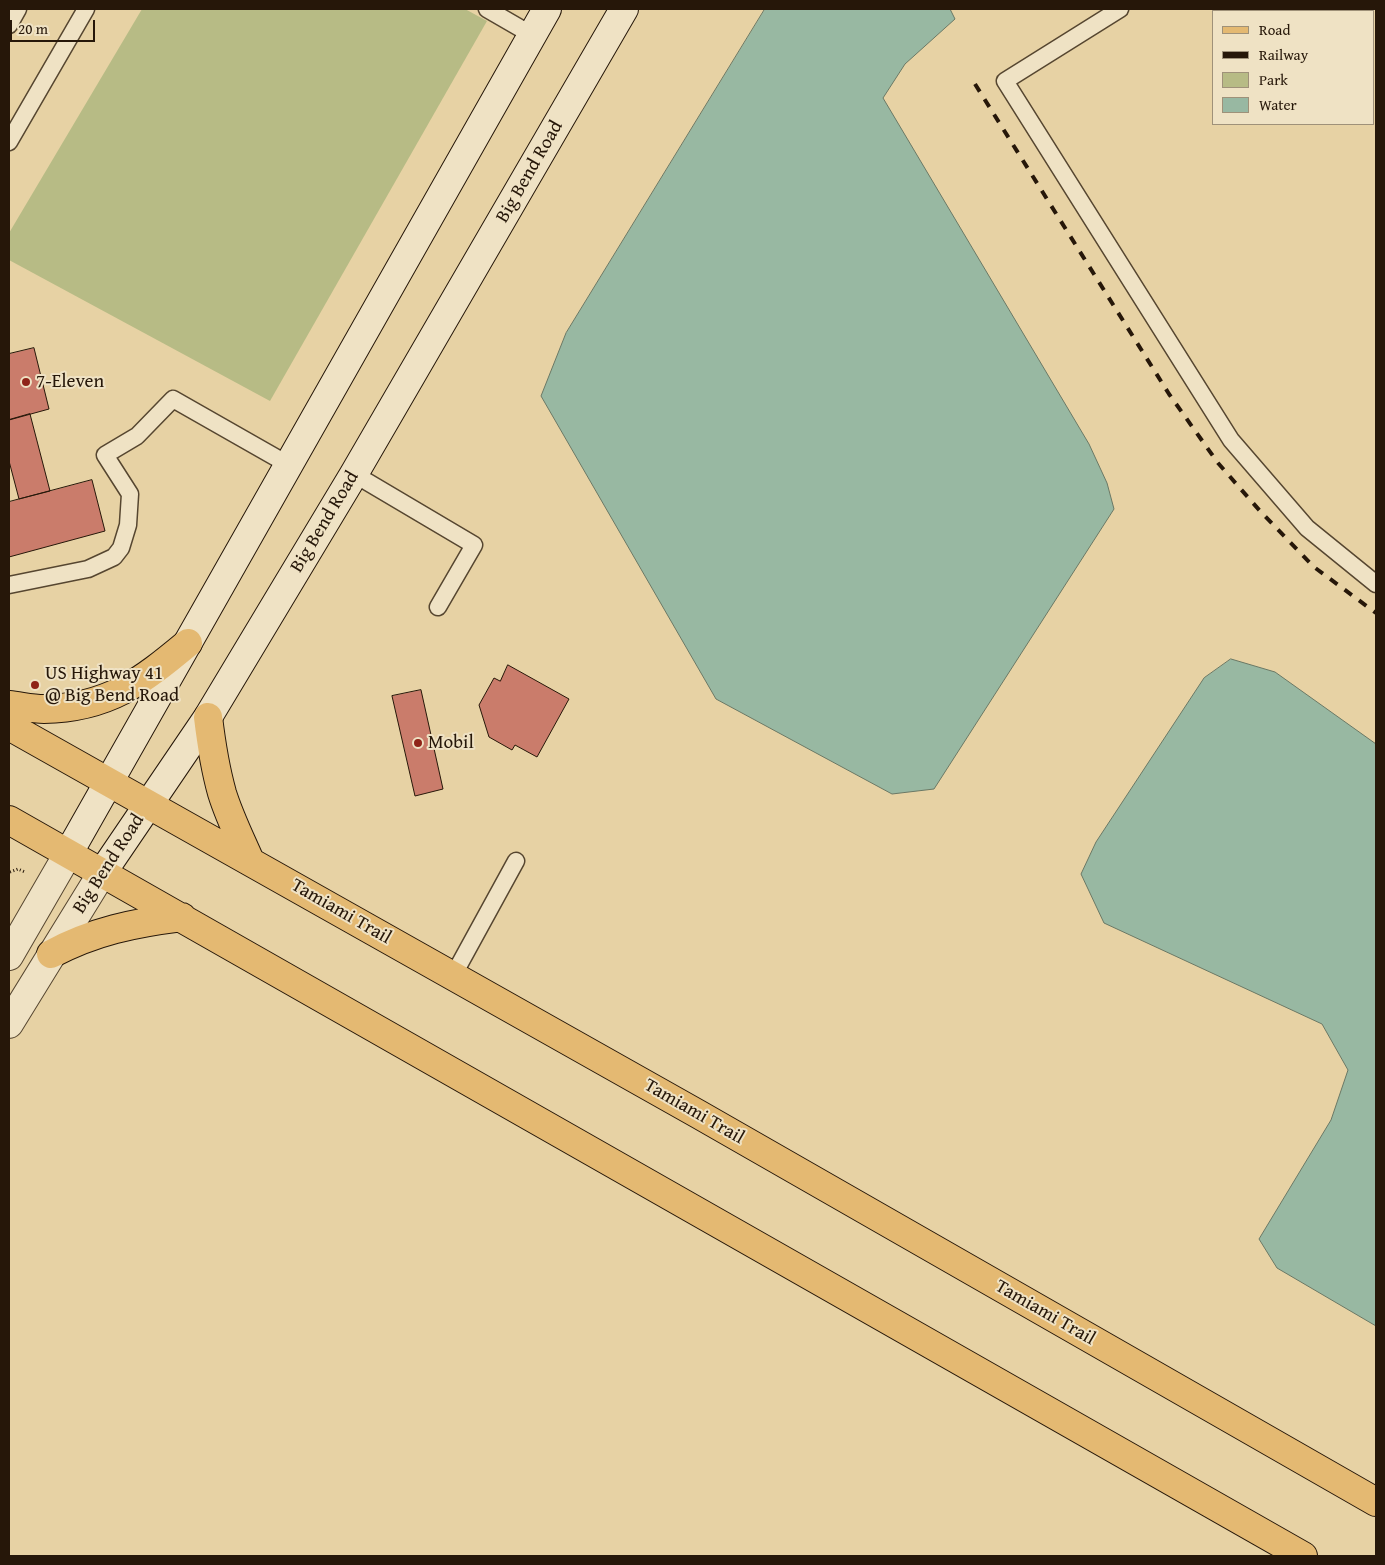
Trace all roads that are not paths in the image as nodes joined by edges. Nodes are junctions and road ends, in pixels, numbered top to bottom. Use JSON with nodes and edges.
{"nodes":[{"id":1,"x":18,"y":9,"type":"edge"},
{"id":2,"x":86,"y":9,"type":"edge"},
{"id":3,"x":487,"y":9,"type":"edge"},
{"id":4,"x":547,"y":9,"type":"edge"},
{"id":5,"x":624,"y":9,"type":"edge"},
{"id":6,"x":1120,"y":9,"type":"edge"},
{"id":7,"x":9,"y":25,"type":"edge"},
{"id":8,"x":532,"y":35,"type":"junction"},
{"id":9,"x":9,"y":142,"type":"edge"},
{"id":10,"x":290,"y":466,"type":"junction"},
{"id":11,"x":354,"y":474,"type":"junction"},
{"id":12,"x":1376,"y":584,"type":"edge"},
{"id":13,"x":9,"y":585,"type":"edge"},
{"id":14,"x":438,"y":607,"type":"dead end"},
{"id":15,"x":188,"y":643,"type":"junction"},
{"id":16,"x":9,"y":705,"type":"edge"},
{"id":17,"x":208,"y":717,"type":"junction"},
{"id":18,"x":9,"y":726,"type":"edge"},
{"id":19,"x":109,"y":782,"type":"junction"},
{"id":20,"x":149,"y":804,"type":"junction"},
{"id":21,"x":9,"y":820,"type":"edge"},
{"id":22,"x":68,"y":854,"type":"junction"},
{"id":23,"x":250,"y":861,"type":"junction"},
{"id":24,"x":516,"y":861,"type":"dead end"},
{"id":25,"x":102,"y":873,"type":"junction"},
{"id":26,"x":182,"y":918,"type":"junction"},
{"id":27,"x":51,"y":954,"type":"junction"},
{"id":28,"x":9,"y":956,"type":"edge"},
{"id":29,"x":453,"y":976,"type":"junction"},
{"id":30,"x":9,"y":1024,"type":"edge"},
{"id":31,"x":1376,"y":1502,"type":"edge"},
{"id":32,"x":1303,"y":1556,"type":"edge"}],
"edges":[{"from":1,"to":7,"type":"lane"},
{"from":2,"to":9,"type":"lane"},
{"from":3,"to":8,"type":"lane"},
{"from":4,"to":8,"type":"main road","name":"Big Bend Road"},
{"from":5,"to":11,"type":"main road","name":"Big Bend Road"},
{"from":6,"to":12,"type":"lane"},
{"from":8,"to":10,"type":"main road","name":"Big Bend Road"},
{"from":10,"to":13,"type":"lane"},
{"from":10,"to":15,"type":"main road","name":"Big Bend Road"},
{"from":11,"to":14,"type":"lane"},
{"from":11,"to":17,"type":"main road","name":"Big Bend Road"},
{"from":15,"to":16,"type":"main road"},
{"from":15,"to":19,"type":"main road","name":"Big Bend Road"},
{"from":17,"to":20,"type":"main road","name":"Big Bend Road"},
{"from":17,"to":23,"type":"main road"},
{"from":18,"to":19,"type":"main road","name":"Tamiami Trail"},
{"from":19,"to":20,"type":"main road","name":"Tamiami Trail"},
{"from":19,"to":22,"type":"main road","name":"Big Bend Road"},
{"from":20,"to":23,"type":"main road","name":"Tamiami Trail"},
{"from":20,"to":25,"type":"main road","name":"Big Bend Road"},
{"from":21,"to":22,"type":"main road"},
{"from":22,"to":25,"type":"main road"},
{"from":22,"to":28,"type":"main road","name":"Big Bend Road"},
{"from":23,"to":29,"type":"main road","name":"Tamiami Trail"},
{"from":24,"to":29,"type":"lane"},
{"from":25,"to":26,"type":"main road"},
{"from":25,"to":27,"type":"main road","name":"Big Bend Road"},
{"from":26,"to":27,"type":"main road"},
{"from":26,"to":32,"type":"main road"},
{"from":27,"to":30,"type":"main road","name":"Big Bend Road"},
{"from":29,"to":31,"type":"main road","name":"Tamiami Trail"}]}
